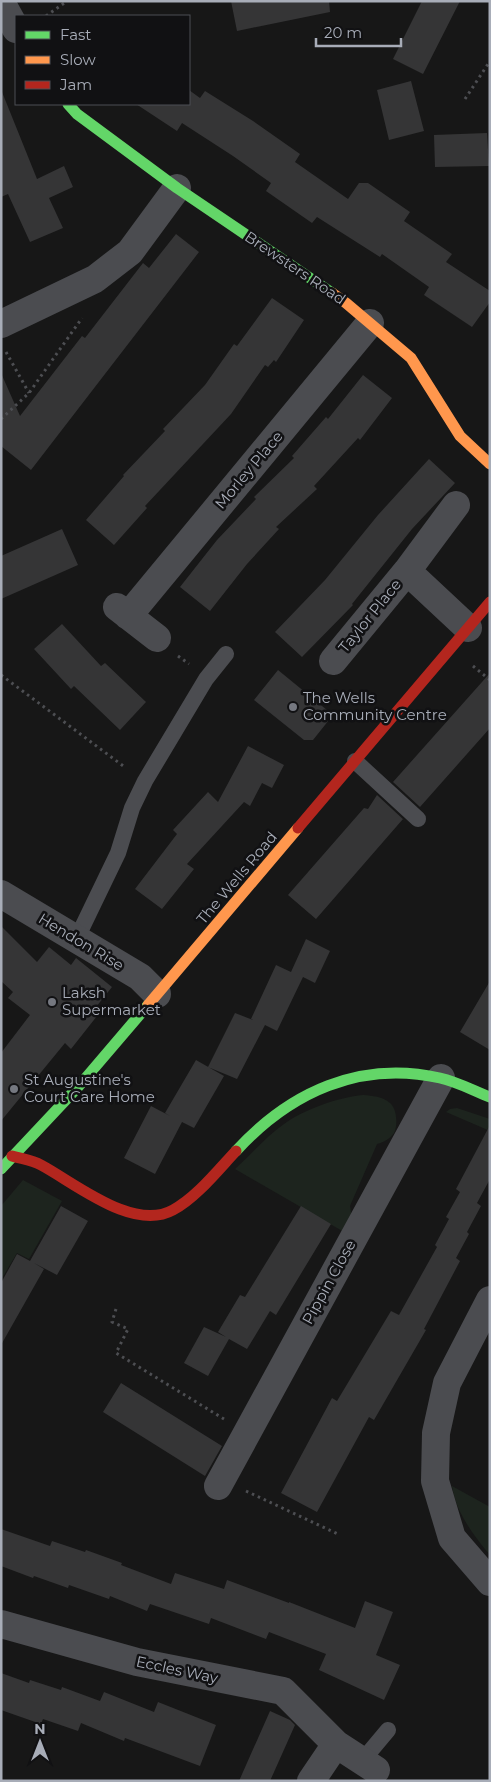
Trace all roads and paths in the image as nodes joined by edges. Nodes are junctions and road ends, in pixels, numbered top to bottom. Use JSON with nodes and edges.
{"nodes":[{"id":1,"x":67,"y":1,"type":"edge"},
{"id":2,"x":47,"y":15,"type":"edge"},
{"id":3,"x":490,"y":61,"type":"edge"},
{"id":4,"x":465,"y":99,"type":"dead end"},
{"id":5,"x":69,"y":105,"type":"edge"},
{"id":6,"x":177,"y":188,"type":"junction"},
{"id":7,"x":95,"y":280,"type":"junction"},
{"id":8,"x":370,"y":323,"type":"junction"},
{"id":9,"x":1,"y":324,"type":"edge"},
{"id":10,"x":6,"y":351,"type":"dead end"},
{"id":11,"x":29,"y":393,"type":"junction"},
{"id":12,"x":1,"y":419,"type":"edge"},
{"id":13,"x":490,"y":464,"type":"edge"},
{"id":14,"x":456,"y":505,"type":"dead end"},
{"id":15,"x":407,"y":571,"type":"junction"},
{"id":16,"x":490,"y":602,"type":"edge"},
{"id":17,"x":468,"y":628,"type":"junction"},
{"id":18,"x":157,"y":638,"type":"joint"},
{"id":19,"x":226,"y":654,"type":"dead end"},
{"id":20,"x":333,"y":661,"type":"dead end"},
{"id":21,"x":1,"y":675,"type":"edge"},
{"id":22,"x":206,"y":679,"type":"junction"},
{"id":23,"x":355,"y":761,"type":"junction"},
{"id":24,"x":144,"y":781,"type":"junction"},
{"id":25,"x":418,"y":819,"type":"dead end"},
{"id":26,"x":1,"y":894,"type":"edge"},
{"id":27,"x":77,"y":938,"type":"junction"},
{"id":28,"x":157,"y":994,"type":"junction"},
{"id":29,"x":441,"y":1078,"type":"junction"},
{"id":30,"x":490,"y":1097,"type":"edge"},
{"id":31,"x":12,"y":1156,"type":"junction"},
{"id":32,"x":1,"y":1169,"type":"edge"},
{"id":33,"x":490,"y":1300,"type":"edge"},
{"id":34,"x":116,"y":1309,"type":"dead end"},
{"id":35,"x":203,"y":1406,"type":"dead end"},
{"id":36,"x":218,"y":1486,"type":"dead end"},
{"id":37,"x":260,"y":1497,"type":"dead end"},
{"id":38,"x":338,"y":1534,"type":"dead end"},
{"id":39,"x":490,"y":1582,"type":"edge"},
{"id":40,"x":1,"y":1624,"type":"edge"},
{"id":41,"x":388,"y":1730,"type":"dead end"},
{"id":42,"x":336,"y":1744,"type":"junction"},
{"id":43,"x":369,"y":1766,"type":"joint"},
{"id":44,"x":311,"y":1781,"type":"edge"}],
"edges":[{"from":1,"to":2,"type":"path"},
{"from":3,"to":4,"type":"path"},
{"from":5,"to":6,"type":"street","name":"Brewsters Road"},
{"from":6,"to":7,"type":"street"},
{"from":6,"to":8,"type":"street","name":"Brewsters Road"},
{"from":7,"to":9,"type":"street"},
{"from":7,"to":11,"type":"path"},
{"from":8,"to":13,"type":"street","name":"Brewsters Road"},
{"from":8,"to":18,"type":"street","name":"Morley Place"},
{"from":10,"to":11,"type":"path"},
{"from":11,"to":12,"type":"path"},
{"from":14,"to":15,"type":"street","name":"Taylor Place"},
{"from":15,"to":17,"type":"street","name":"Taylor Place"},
{"from":15,"to":20,"type":"street","name":"Taylor Place"},
{"from":16,"to":17,"type":"street","name":"The Wells Road"},
{"from":17,"to":23,"type":"street","name":"The Wells Road"},
{"from":18,"to":22,"type":"path"},
{"from":19,"to":22,"type":"lane"},
{"from":21,"to":24,"type":"path"},
{"from":22,"to":24,"type":"lane"},
{"from":23,"to":25,"type":"lane"},
{"from":23,"to":28,"type":"street","name":"The Wells Road"},
{"from":24,"to":27,"type":"lane"},
{"from":26,"to":27,"type":"street","name":"Hendon Rise"},
{"from":27,"to":28,"type":"street","name":"Hendon Rise"},
{"from":28,"to":31,"type":"street","name":"The Wells Road"},
{"from":29,"to":30,"type":"street"},
{"from":29,"to":31,"type":"street"},
{"from":29,"to":36,"type":"street","name":"Pippin Close"},
{"from":31,"to":32,"type":"street","name":"The Wells Road"},
{"from":33,"to":39,"type":"street"},
{"from":34,"to":35,"type":"path"},
{"from":37,"to":38,"type":"path"},
{"from":40,"to":42,"type":"street","name":"Eccles Way"},
{"from":41,"to":43,"type":"lane"},
{"from":42,"to":43,"type":"street","name":"Eccles Way"},
{"from":42,"to":44,"type":"street"}]}
